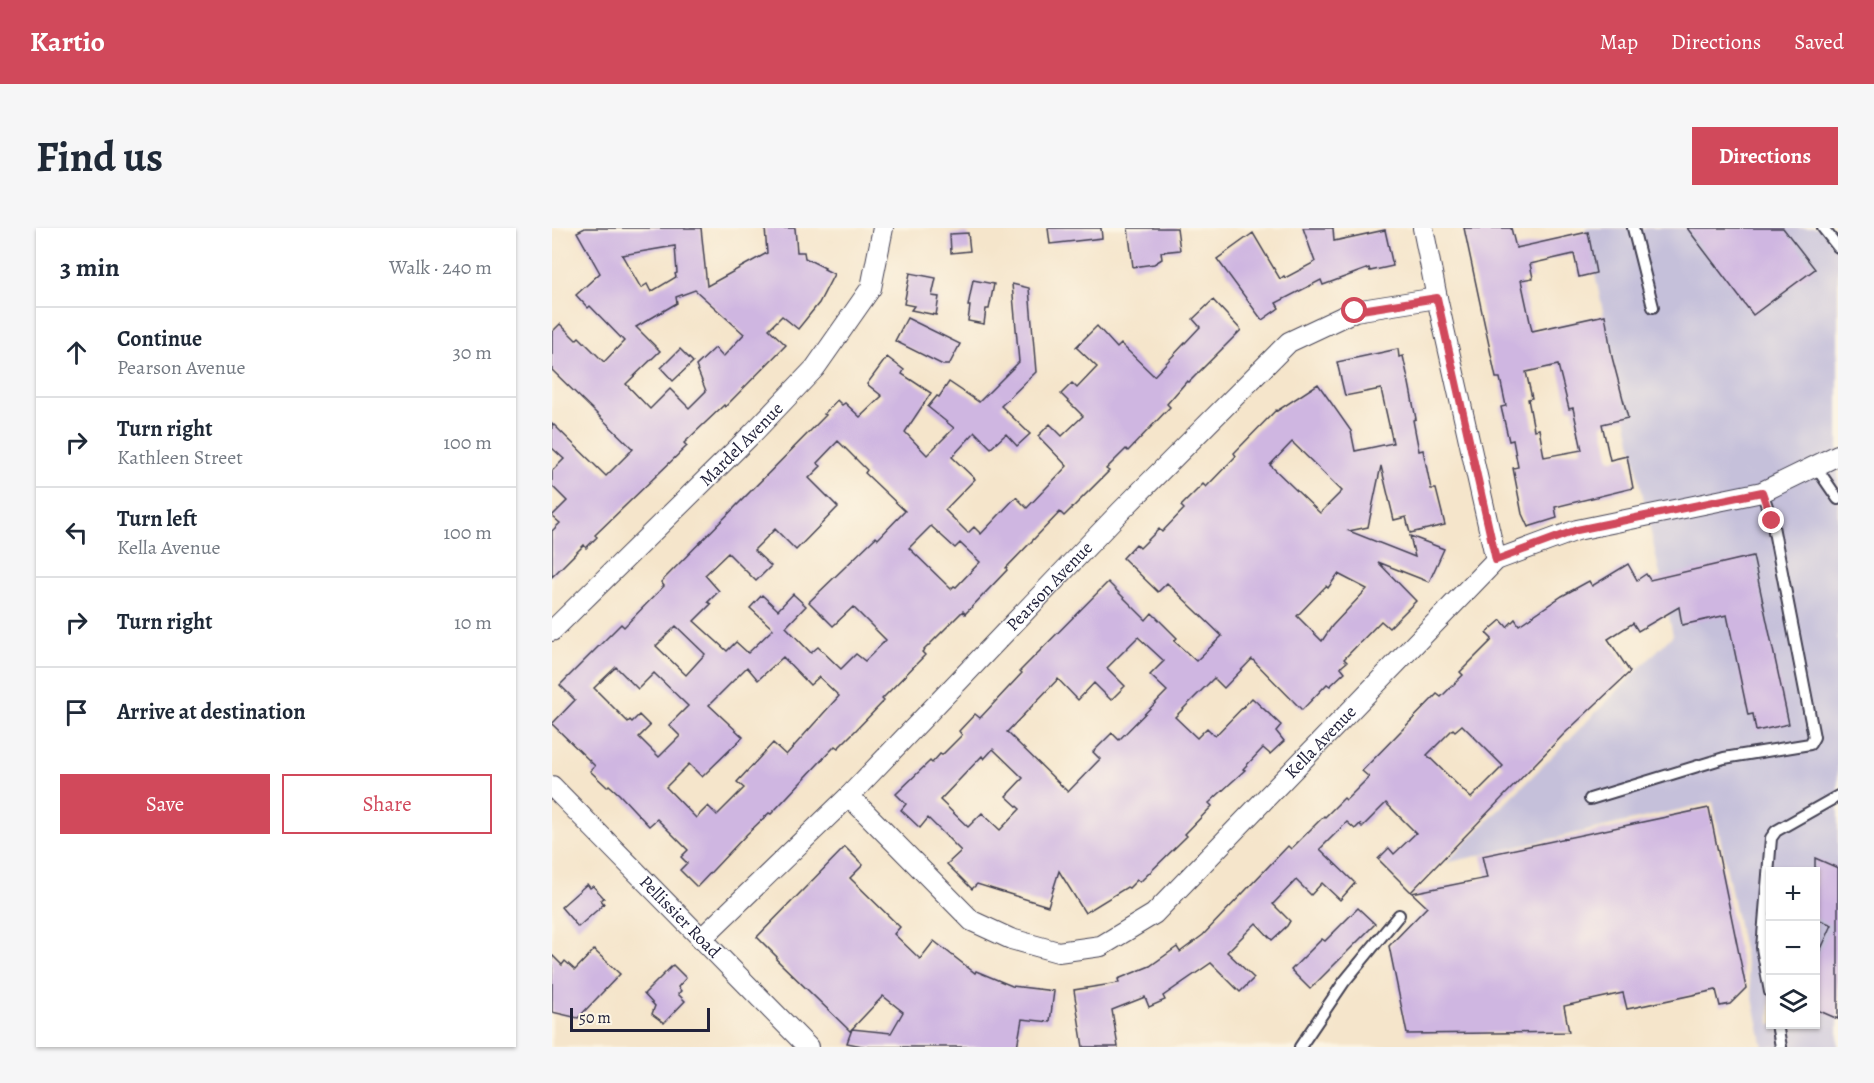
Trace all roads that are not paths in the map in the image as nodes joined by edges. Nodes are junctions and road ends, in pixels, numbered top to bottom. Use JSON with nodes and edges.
{"nodes":[{"id":1,"x":883,"y":228,"type":"edge"},
{"id":2,"x":1423,"y":228,"type":"edge"},
{"id":3,"x":1633,"y":228,"type":"edge"},
{"id":4,"x":1823,"y":228,"type":"edge"},
{"id":5,"x":1838,"y":247,"type":"edge"},
{"id":6,"x":1437,"y":298,"type":"junction"},
{"id":7,"x":1653,"y":307,"type":"dead end"},
{"id":8,"x":1838,"y":455,"type":"edge"},
{"id":9,"x":1816,"y":467,"type":"junction"},
{"id":10,"x":1762,"y":492,"type":"junction"},
{"id":11,"x":1838,"y":499,"type":"edge"},
{"id":12,"x":1496,"y":560,"type":"junction"},
{"id":13,"x":552,"y":631,"type":"edge"},
{"id":14,"x":552,"y":786,"type":"edge"},
{"id":15,"x":849,"y":796,"type":"junction"},
{"id":16,"x":1838,"y":796,"type":"edge"},
{"id":17,"x":1590,"y":799,"type":"dead end"},
{"id":18,"x":1399,"y":915,"type":"dead end"},
{"id":19,"x":701,"y":939,"type":"junction"},
{"id":20,"x":1767,"y":975,"type":"edge"},
{"id":21,"x":1778,"y":1029,"type":"edge"},
{"id":22,"x":808,"y":1047,"type":"edge"},
{"id":23,"x":1300,"y":1047,"type":"edge"},
{"id":24,"x":1781,"y":1047,"type":"edge"}],
"edges":[{"from":1,"to":13,"type":"street","name":"Mardel Avenue"},
{"from":2,"to":6,"type":"street"},
{"from":3,"to":7,"type":"lane"},
{"from":4,"to":5,"type":"lane"},
{"from":6,"to":12,"type":"street"},
{"from":6,"to":15,"type":"street","name":"Pearson Avenue"},
{"from":8,"to":9,"type":"street","name":"Kella Avenue"},
{"from":9,"to":10,"type":"street","name":"Kella Avenue"},
{"from":9,"to":11,"type":"lane"},
{"from":10,"to":12,"type":"street","name":"Kella Avenue"},
{"from":10,"to":17,"type":"lane"},
{"from":12,"to":15,"type":"street","name":"Kella Avenue"},
{"from":14,"to":19,"type":"street","name":"Pellissier Road"},
{"from":15,"to":19,"type":"street","name":"Pearson Avenue"},
{"from":16,"to":20,"type":"lane"},
{"from":18,"to":23,"type":"lane"},
{"from":19,"to":22,"type":"street","name":"Pellissier Road"},
{"from":21,"to":24,"type":"lane"}]}
